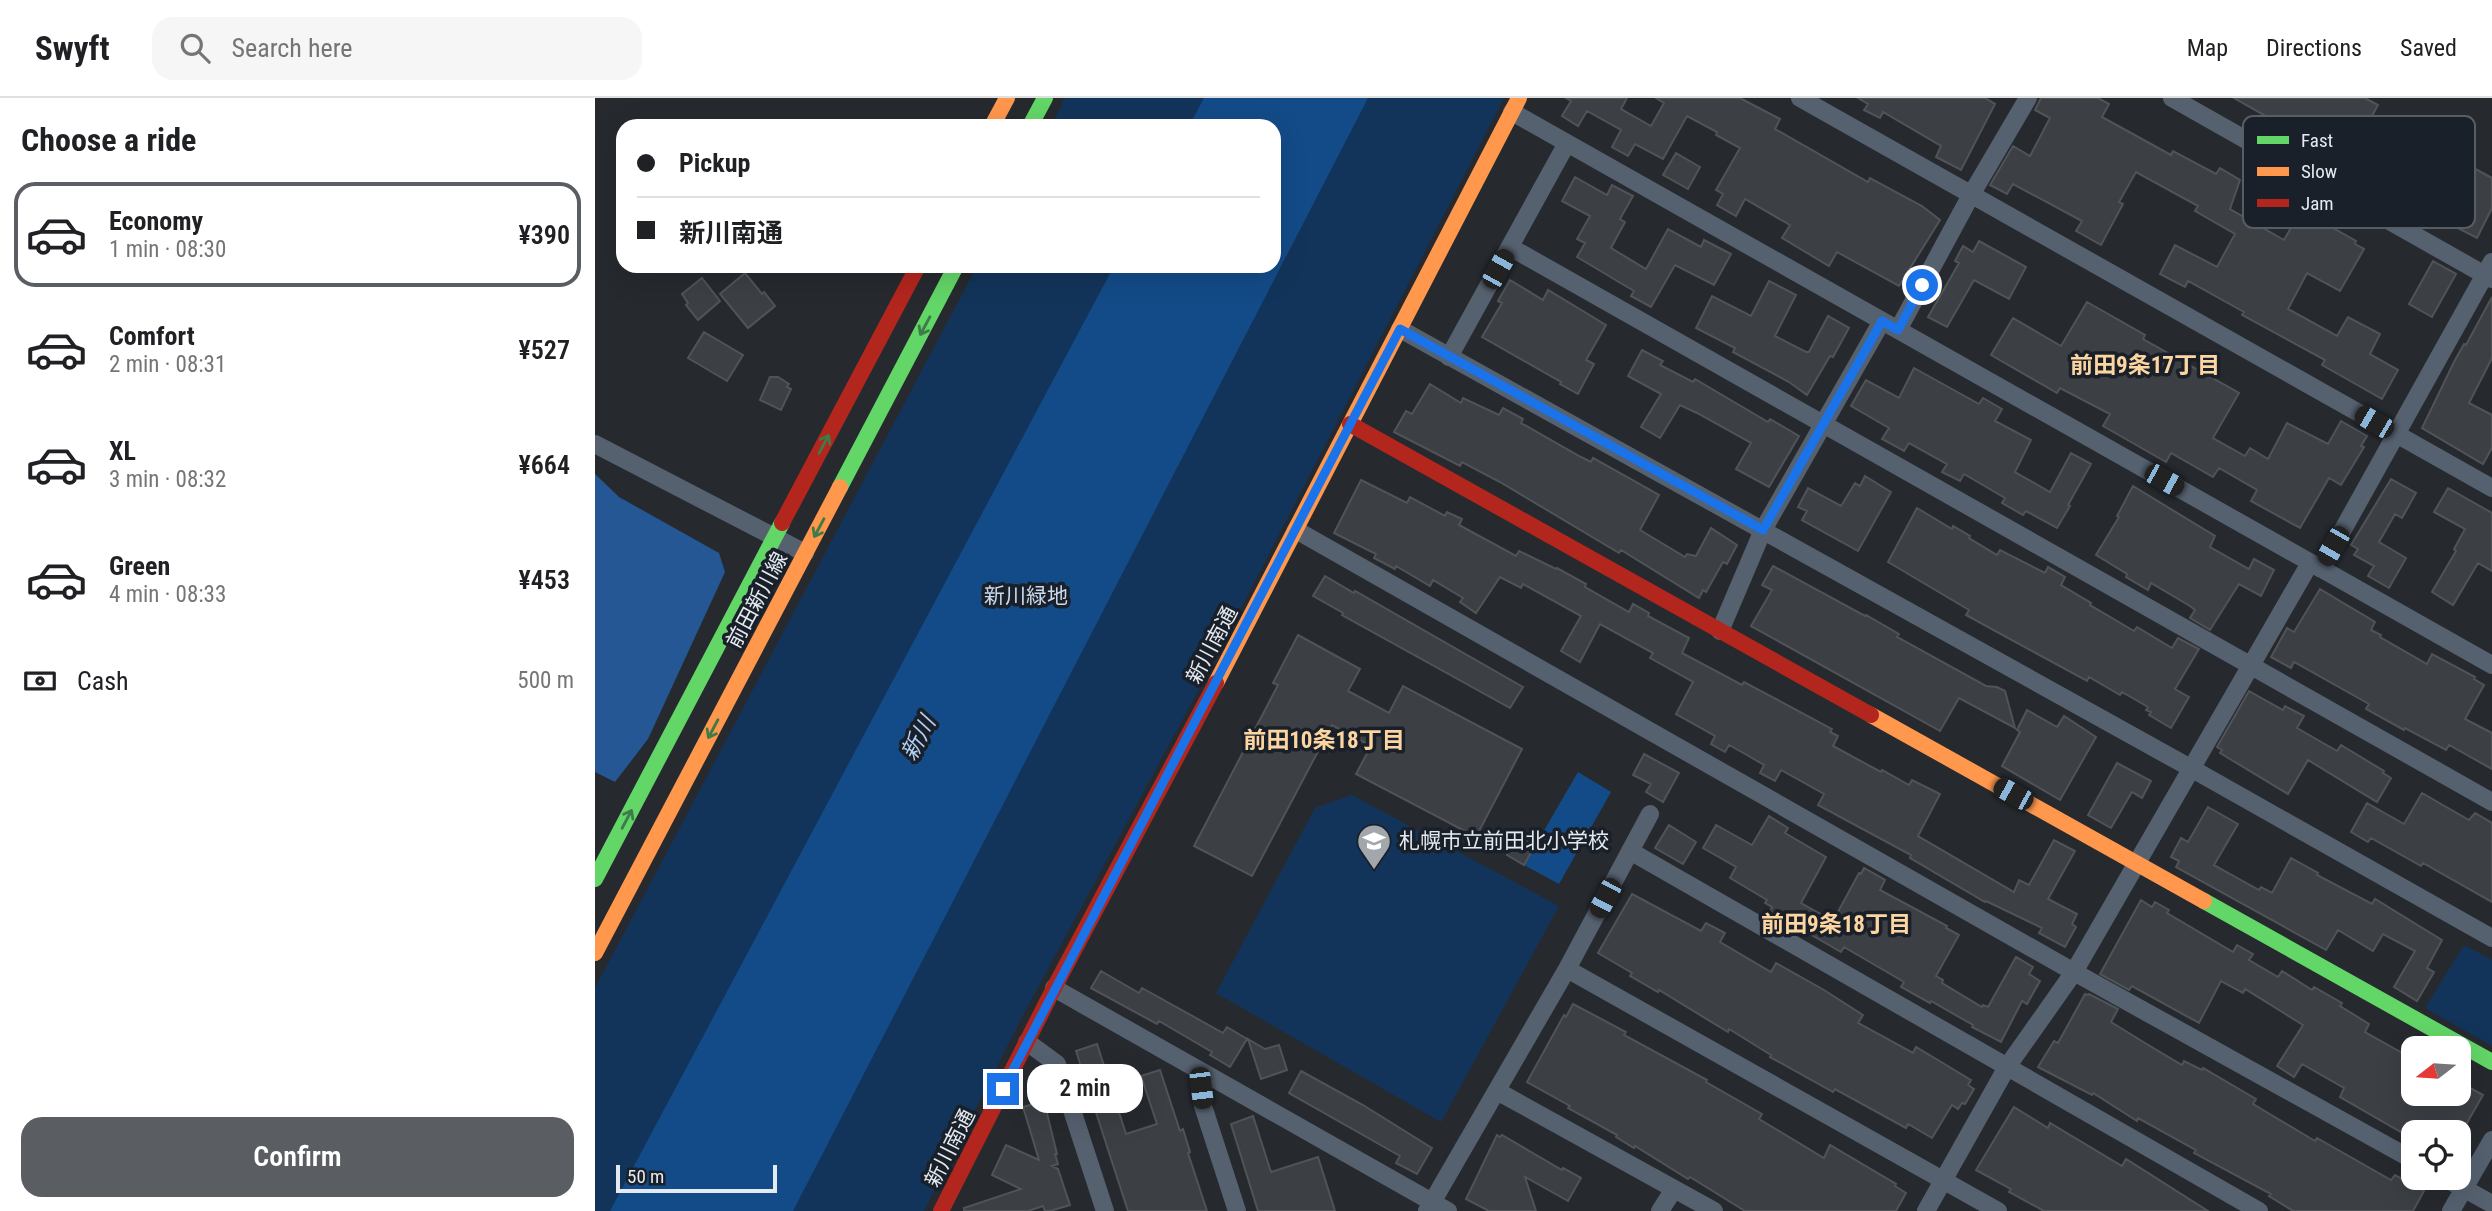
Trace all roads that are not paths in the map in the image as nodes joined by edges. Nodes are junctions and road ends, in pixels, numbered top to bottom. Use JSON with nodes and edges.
{"nodes":[{"id":1,"x":1007,"y":98,"type":"edge"},
{"id":2,"x":1045,"y":98,"type":"edge"},
{"id":3,"x":1800,"y":98,"type":"edge"},
{"id":4,"x":2028,"y":98,"type":"edge"},
{"id":5,"x":2172,"y":98,"type":"edge"},
{"id":6,"x":1515,"y":105,"type":"edge"},
{"id":7,"x":996,"y":119,"type":"edge"},
{"id":8,"x":1034,"y":119,"type":"edge"},
{"id":9,"x":2243,"y":137,"type":"edge"},
{"id":10,"x":1567,"y":143,"type":"junction"},
{"id":11,"x":1971,"y":195,"type":"junction"},
{"id":12,"x":2410,"y":228,"type":"edge"},
{"id":13,"x":1510,"y":247,"type":"junction"},
{"id":14,"x":2490,"y":272,"type":"edge"},
{"id":15,"x":914,"y":273,"type":"edge"},
{"id":16,"x":952,"y":273,"type":"edge"},
{"id":17,"x":1890,"y":325,"type":"junction"},
{"id":18,"x":1400,"y":329,"type":"junction"},
{"id":19,"x":1450,"y":356,"type":"junction"},
{"id":20,"x":1350,"y":424,"type":"junction"},
{"id":21,"x":1824,"y":424,"type":"junction"},
{"id":22,"x":2397,"y":435,"type":"junction"},
{"id":23,"x":595,"y":444,"type":"edge"},
{"id":24,"x":2492,"y":488,"type":"edge"},
{"id":25,"x":1296,"y":530,"type":"junction"},
{"id":26,"x":1763,"y":530,"type":"junction"},
{"id":27,"x":775,"y":537,"type":"junction"},
{"id":28,"x":805,"y":554,"type":"junction"},
{"id":29,"x":2315,"y":566,"type":"junction"},
{"id":30,"x":1720,"y":631,"type":"junction"},
{"id":31,"x":2250,"y":665,"type":"junction"},
{"id":32,"x":2492,"y":665,"type":"edge"},
{"id":33,"x":2190,"y":767,"type":"junction"},
{"id":34,"x":2492,"y":802,"type":"edge"},
{"id":35,"x":1650,"y":814,"type":"dead end"},
{"id":36,"x":1630,"y":851,"type":"junction"},
{"id":37,"x":2135,"y":863,"type":"junction"},
{"id":38,"x":595,"y":879,"type":"edge"},
{"id":39,"x":2492,"y":938,"type":"edge"},
{"id":40,"x":595,"y":954,"type":"edge"},
{"id":41,"x":1567,"y":969,"type":"junction"},
{"id":42,"x":2074,"y":972,"type":"junction"},
{"id":43,"x":1054,"y":988,"type":"junction"},
{"id":44,"x":1027,"y":1042,"type":"junction"},
{"id":45,"x":2492,"y":1062,"type":"edge"},
{"id":46,"x":2007,"y":1067,"type":"junction"},
{"id":47,"x":1199,"y":1070,"type":"junction"},
{"id":48,"x":1497,"y":1091,"type":"junction"},
{"id":49,"x":2492,"y":1140,"type":"edge"},
{"id":50,"x":2401,"y":1153,"type":"edge"},
{"id":51,"x":2471,"y":1176,"type":"edge"},
{"id":52,"x":1943,"y":1180,"type":"junction"},
{"id":53,"x":1674,"y":1189,"type":"junction"},
{"id":54,"x":2463,"y":1190,"type":"edge"},
{"id":55,"x":2468,"y":1190,"type":"edge"},
{"id":56,"x":2492,"y":1204,"type":"edge"},
{"id":57,"x":1436,"y":1208,"type":"edge"},
{"id":58,"x":945,"y":1209,"type":"edge"},
{"id":59,"x":1105,"y":1211,"type":"edge"},
{"id":60,"x":1237,"y":1211,"type":"edge"},
{"id":61,"x":1660,"y":1211,"type":"edge"},
{"id":62,"x":1714,"y":1211,"type":"edge"},
{"id":63,"x":1926,"y":1211,"type":"edge"},
{"id":64,"x":1999,"y":1211,"type":"edge"},
{"id":65,"x":2259,"y":1211,"type":"edge"},
{"id":66,"x":2451,"y":1211,"type":"edge"}],
"edges":[{"from":1,"to":7,"type":"street"},
{"from":2,"to":8,"type":"street"},
{"from":3,"to":11,"type":"street"},
{"from":4,"to":11,"type":"street"},
{"from":5,"to":9,"type":"street"},
{"from":6,"to":10,"type":"street"},
{"from":6,"to":18,"type":"street","name":"新川南通"},
{"from":10,"to":13,"type":"street"},
{"from":10,"to":17,"type":"street"},
{"from":11,"to":17,"type":"street"},
{"from":11,"to":22,"type":"street"},
{"from":12,"to":14,"type":"street"},
{"from":13,"to":19,"type":"street"},
{"from":13,"to":21,"type":"street"},
{"from":14,"to":22,"type":"street"},
{"from":27,"to":15,"type":"street","name":"前田新川線","one_way":true},
{"from":16,"to":28,"type":"street","name":"前田新川線","one_way":true},
{"from":17,"to":21,"type":"street"},
{"from":17,"to":29,"type":"street"},
{"from":18,"to":19,"type":"street"},
{"from":18,"to":20,"type":"street","name":"新川南通"},
{"from":19,"to":26,"type":"street"},
{"from":20,"to":25,"type":"street","name":"新川南通"},
{"from":20,"to":30,"type":"street"},
{"from":21,"to":26,"type":"street"},
{"from":21,"to":31,"type":"street"},
{"from":22,"to":24,"type":"street"},
{"from":22,"to":29,"type":"street"},
{"from":23,"to":27,"type":"street"},
{"from":25,"to":42,"type":"street"},
{"from":25,"to":43,"type":"street","name":"新川南通"},
{"from":26,"to":30,"type":"street"},
{"from":26,"to":33,"type":"street"},
{"from":27,"to":28,"type":"street"},
{"from":38,"to":27,"type":"street","name":"前田新川線","one_way":true},
{"from":28,"to":40,"type":"street","name":"前田新川線","one_way":true},
{"from":29,"to":31,"type":"street"},
{"from":29,"to":32,"type":"street"},
{"from":30,"to":37,"type":"street"},
{"from":31,"to":33,"type":"street"},
{"from":31,"to":34,"type":"street"},
{"from":33,"to":37,"type":"street"},
{"from":33,"to":39,"type":"street"},
{"from":35,"to":36,"type":"street"},
{"from":36,"to":41,"type":"street"},
{"from":36,"to":46,"type":"street"},
{"from":37,"to":42,"type":"street"},
{"from":37,"to":45,"type":"street"},
{"from":41,"to":48,"type":"street"},
{"from":41,"to":52,"type":"street"},
{"from":42,"to":46,"type":"street"},
{"from":42,"to":50,"type":"street"},
{"from":43,"to":44,"type":"street","name":"新川南通"},
{"from":43,"to":47,"type":"street"},
{"from":44,"to":58,"type":"street","name":"新川南通"},
{"from":44,"to":59,"type":"street"},
{"from":46,"to":52,"type":"street"},
{"from":46,"to":65,"type":"street"},
{"from":47,"to":57,"type":"street"},
{"from":47,"to":60,"type":"street"},
{"from":48,"to":53,"type":"street"},
{"from":48,"to":57,"type":"street"},
{"from":49,"to":51,"type":"street"},
{"from":52,"to":63,"type":"street"},
{"from":52,"to":64,"type":"street"},
{"from":53,"to":61,"type":"street"},
{"from":53,"to":62,"type":"street"},
{"from":54,"to":66,"type":"street"},
{"from":55,"to":56,"type":"street"}]}
